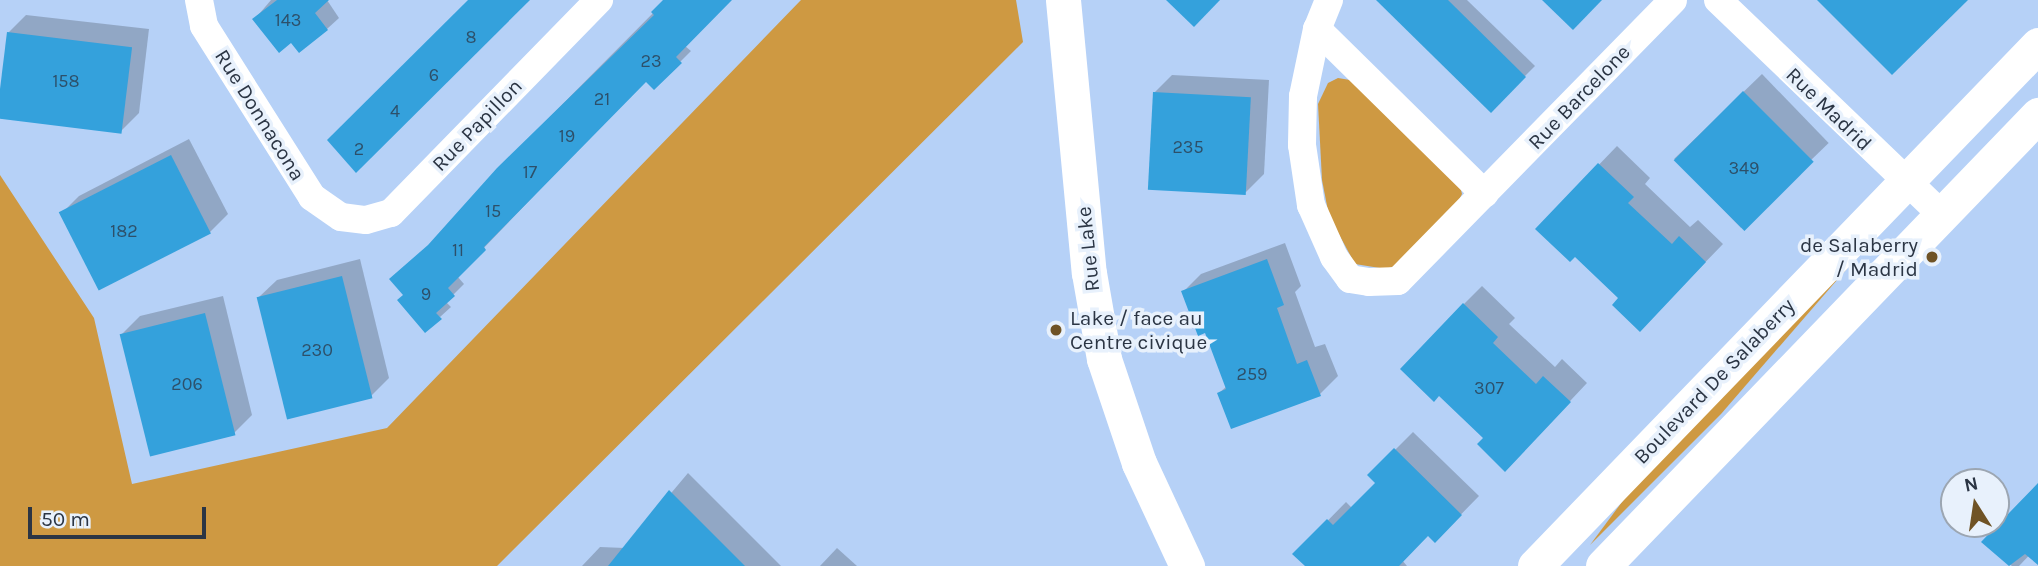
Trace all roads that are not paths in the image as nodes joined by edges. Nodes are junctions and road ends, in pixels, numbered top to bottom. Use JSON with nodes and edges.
{"nodes":[{"id":1,"x":199,"y":0,"type":"edge"},
{"id":2,"x":599,"y":0,"type":"edge"},
{"id":3,"x":1063,"y":0,"type":"edge"},
{"id":4,"x":1329,"y":0,"type":"edge"},
{"id":5,"x":1673,"y":0,"type":"edge"},
{"id":6,"x":1718,"y":0,"type":"edge"},
{"id":7,"x":1317,"y":29,"type":"junction"},
{"id":8,"x":2038,"y":45,"type":"edge"},
{"id":9,"x":2038,"y":116,"type":"edge"},
{"id":10,"x":1906,"y":182,"type":"junction"},
{"id":11,"x":1485,"y":194,"type":"junction"},
{"id":12,"x":1942,"y":215,"type":"junction"},
{"id":13,"x":341,"y":217,"type":"joint"},
{"id":14,"x":1187,"y":566,"type":"edge"},
{"id":15,"x":1535,"y":566,"type":"edge"},
{"id":16,"x":1603,"y":566,"type":"edge"}],
"edges":[{"from":1,"to":13,"type":"street","name":"Rue Donnacona"},
{"from":2,"to":13,"type":"street","name":"Rue Papillon"},
{"from":3,"to":14,"type":"street","name":"Rue Lake"},
{"from":4,"to":7,"type":"street","name":"Rue Barcelone"},
{"from":5,"to":11,"type":"street","name":"Rue Barcelone"},
{"from":6,"to":10,"type":"street","name":"Rue Madrid"},
{"from":7,"to":11,"type":"street"},
{"from":7,"to":11,"type":"street","name":"Rue Barcelone"},
{"from":8,"to":10,"type":"street","name":"Boulevard De Salaberry"},
{"from":9,"to":12,"type":"street"},
{"from":10,"to":12,"type":"street","name":"Rue Madrid"},
{"from":10,"to":15,"type":"street","name":"Boulevard De Salaberry"},
{"from":12,"to":16,"type":"street"}]}
